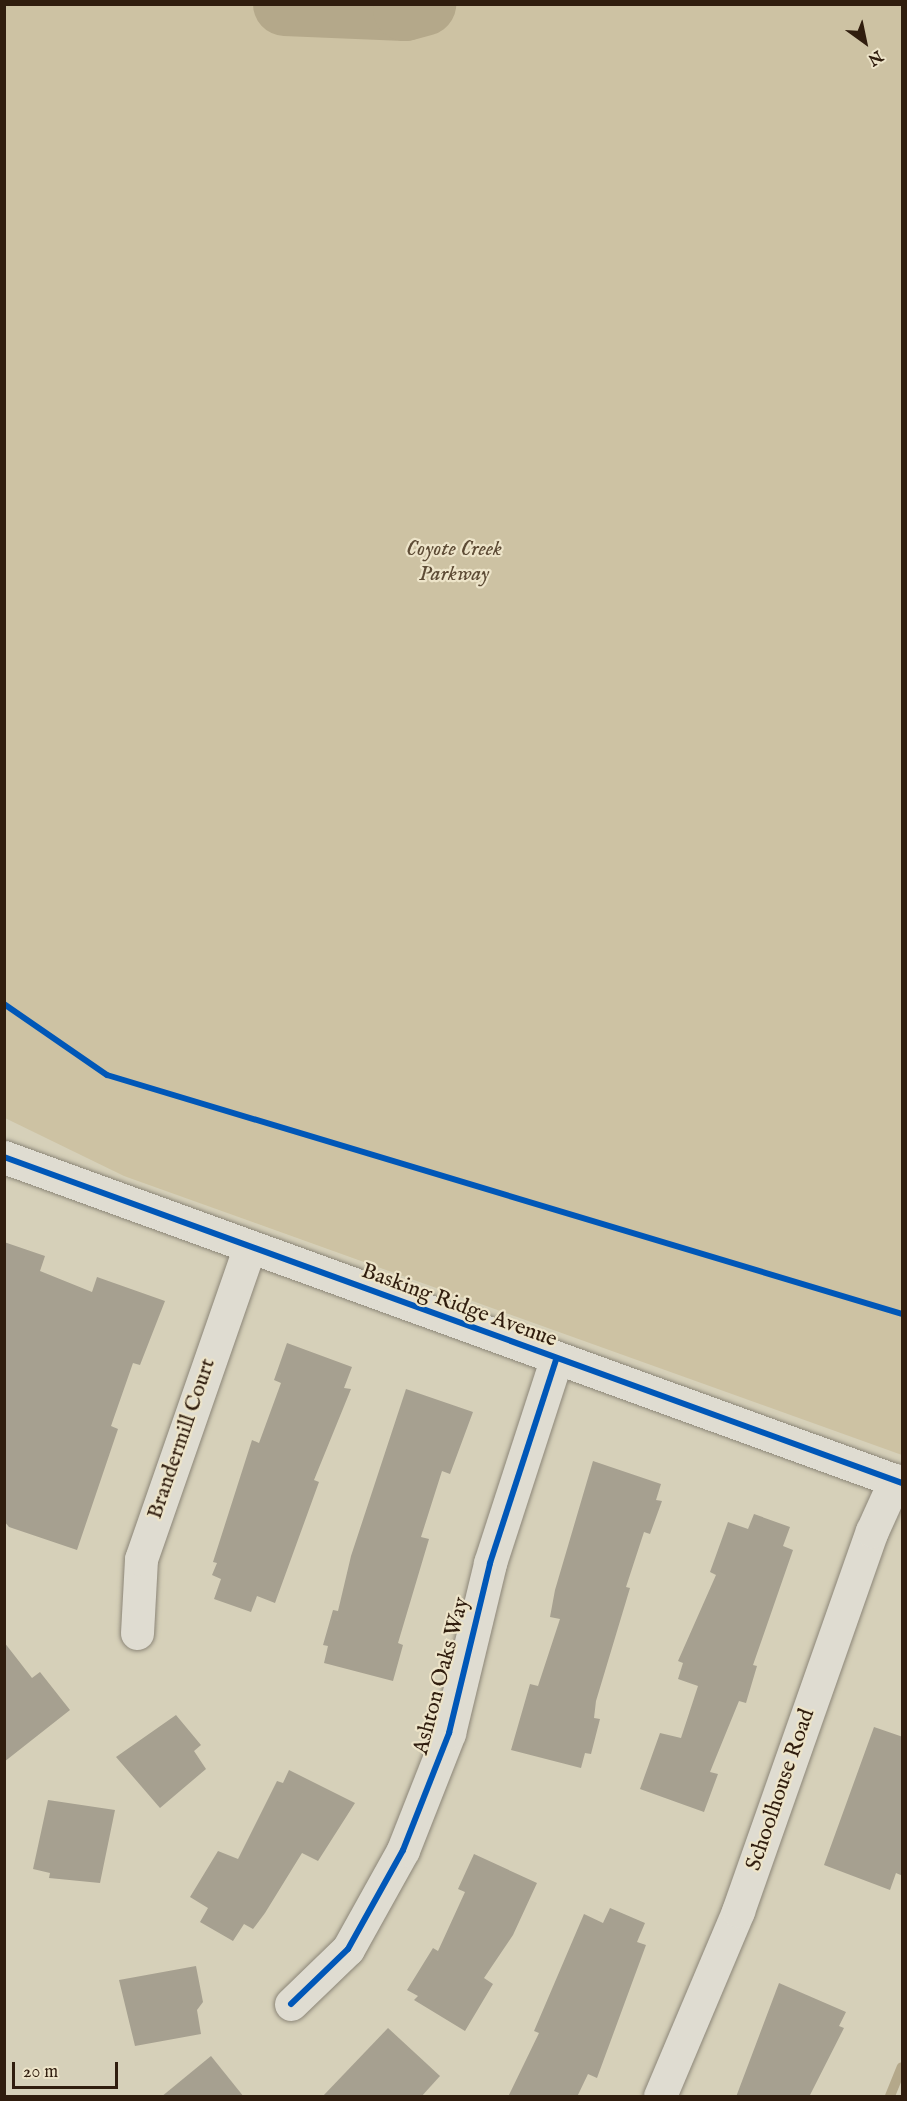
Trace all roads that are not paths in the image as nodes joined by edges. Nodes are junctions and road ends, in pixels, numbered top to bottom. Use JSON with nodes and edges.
{"nodes":[{"id":1,"x":4,"y":1157,"type":"edge"},
{"id":2,"x":249,"y":1249,"type":"junction"},
{"id":3,"x":556,"y":1360,"type":"junction"},
{"id":4,"x":899,"y":1482,"type":"edge"},
{"id":5,"x":137,"y":1633,"type":"dead end"},
{"id":6,"x":291,"y":2004,"type":"dead end"},
{"id":7,"x":660,"y":2097,"type":"edge"}],
"edges":[{"from":1,"to":2,"type":"street","name":"Basking Ridge Avenue"},
{"from":2,"to":3,"type":"street","name":"Basking Ridge Avenue"},
{"from":2,"to":5,"type":"street","name":"Brandermill Court"},
{"from":3,"to":4,"type":"street","name":"Basking Ridge Avenue"},
{"from":3,"to":6,"type":"street","name":"Ashton Oaks Way"},
{"from":4,"to":7,"type":"street","name":"Schoolhouse Road"}]}
